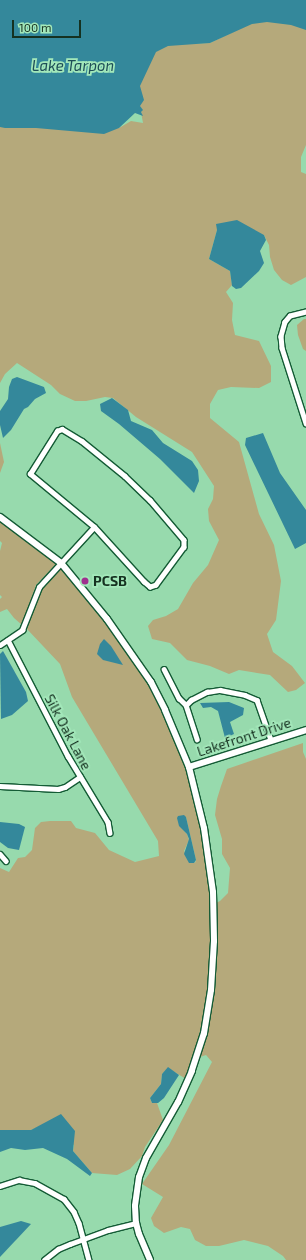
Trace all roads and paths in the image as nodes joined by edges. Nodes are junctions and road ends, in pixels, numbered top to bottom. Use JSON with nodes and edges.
{"nodes":[{"id":1,"x":306,"y":312,"type":"edge"},
{"id":2,"x":306,"y":423,"type":"edge"},
{"id":3,"x":0,"y":517,"type":"edge"},
{"id":4,"x":94,"y":527,"type":"junction"},
{"id":5,"x":61,"y":562,"type":"junction"},
{"id":6,"x":8,"y":640,"type":"junction"},
{"id":7,"x":0,"y":645,"type":"edge"},
{"id":8,"x":164,"y":669,"type":"dead end"},
{"id":9,"x":186,"y":705,"type":"junction"},
{"id":10,"x":306,"y":730,"type":"edge"},
{"id":11,"x":197,"y":740,"type":"dead end"},
{"id":12,"x":271,"y":740,"type":"junction"},
{"id":13,"x":189,"y":767,"type":"junction"},
{"id":14,"x":80,"y":777,"type":"junction"},
{"id":15,"x":0,"y":786,"type":"edge"},
{"id":16,"x":110,"y":833,"type":"dead end"},
{"id":17,"x":0,"y":854,"type":"edge"},
{"id":18,"x":6,"y":861,"type":"dead end"},
{"id":19,"x":0,"y":1186,"type":"edge"},
{"id":20,"x":136,"y":1223,"type":"junction"},
{"id":21,"x":82,"y":1240,"type":"junction"},
{"id":22,"x":44,"y":1260,"type":"edge"},
{"id":23,"x":89,"y":1260,"type":"edge"},
{"id":24,"x":150,"y":1260,"type":"edge"}],
"edges":[{"from":1,"to":2,"type":"street"},
{"from":3,"to":5,"type":"street"},
{"from":4,"to":4,"type":"street"},
{"from":4,"to":5,"type":"street"},
{"from":5,"to":6,"type":"street"},
{"from":5,"to":13,"type":"street"},
{"from":6,"to":7,"type":"street"},
{"from":6,"to":14,"type":"street","name":"Silk Oak Lane"},
{"from":8,"to":9,"type":"street"},
{"from":9,"to":11,"type":"street"},
{"from":9,"to":12,"type":"street"},
{"from":10,"to":12,"type":"street","name":"Lakefront Drive"},
{"from":12,"to":13,"type":"street","name":"Lakefront Drive"},
{"from":13,"to":20,"type":"street"},
{"from":14,"to":15,"type":"street"},
{"from":14,"to":16,"type":"street","name":"Silk Oak Lane"},
{"from":17,"to":18,"type":"street"},
{"from":19,"to":21,"type":"street"},
{"from":20,"to":21,"type":"street"},
{"from":20,"to":24,"type":"street"},
{"from":21,"to":22,"type":"street"},
{"from":21,"to":23,"type":"street"}]}
